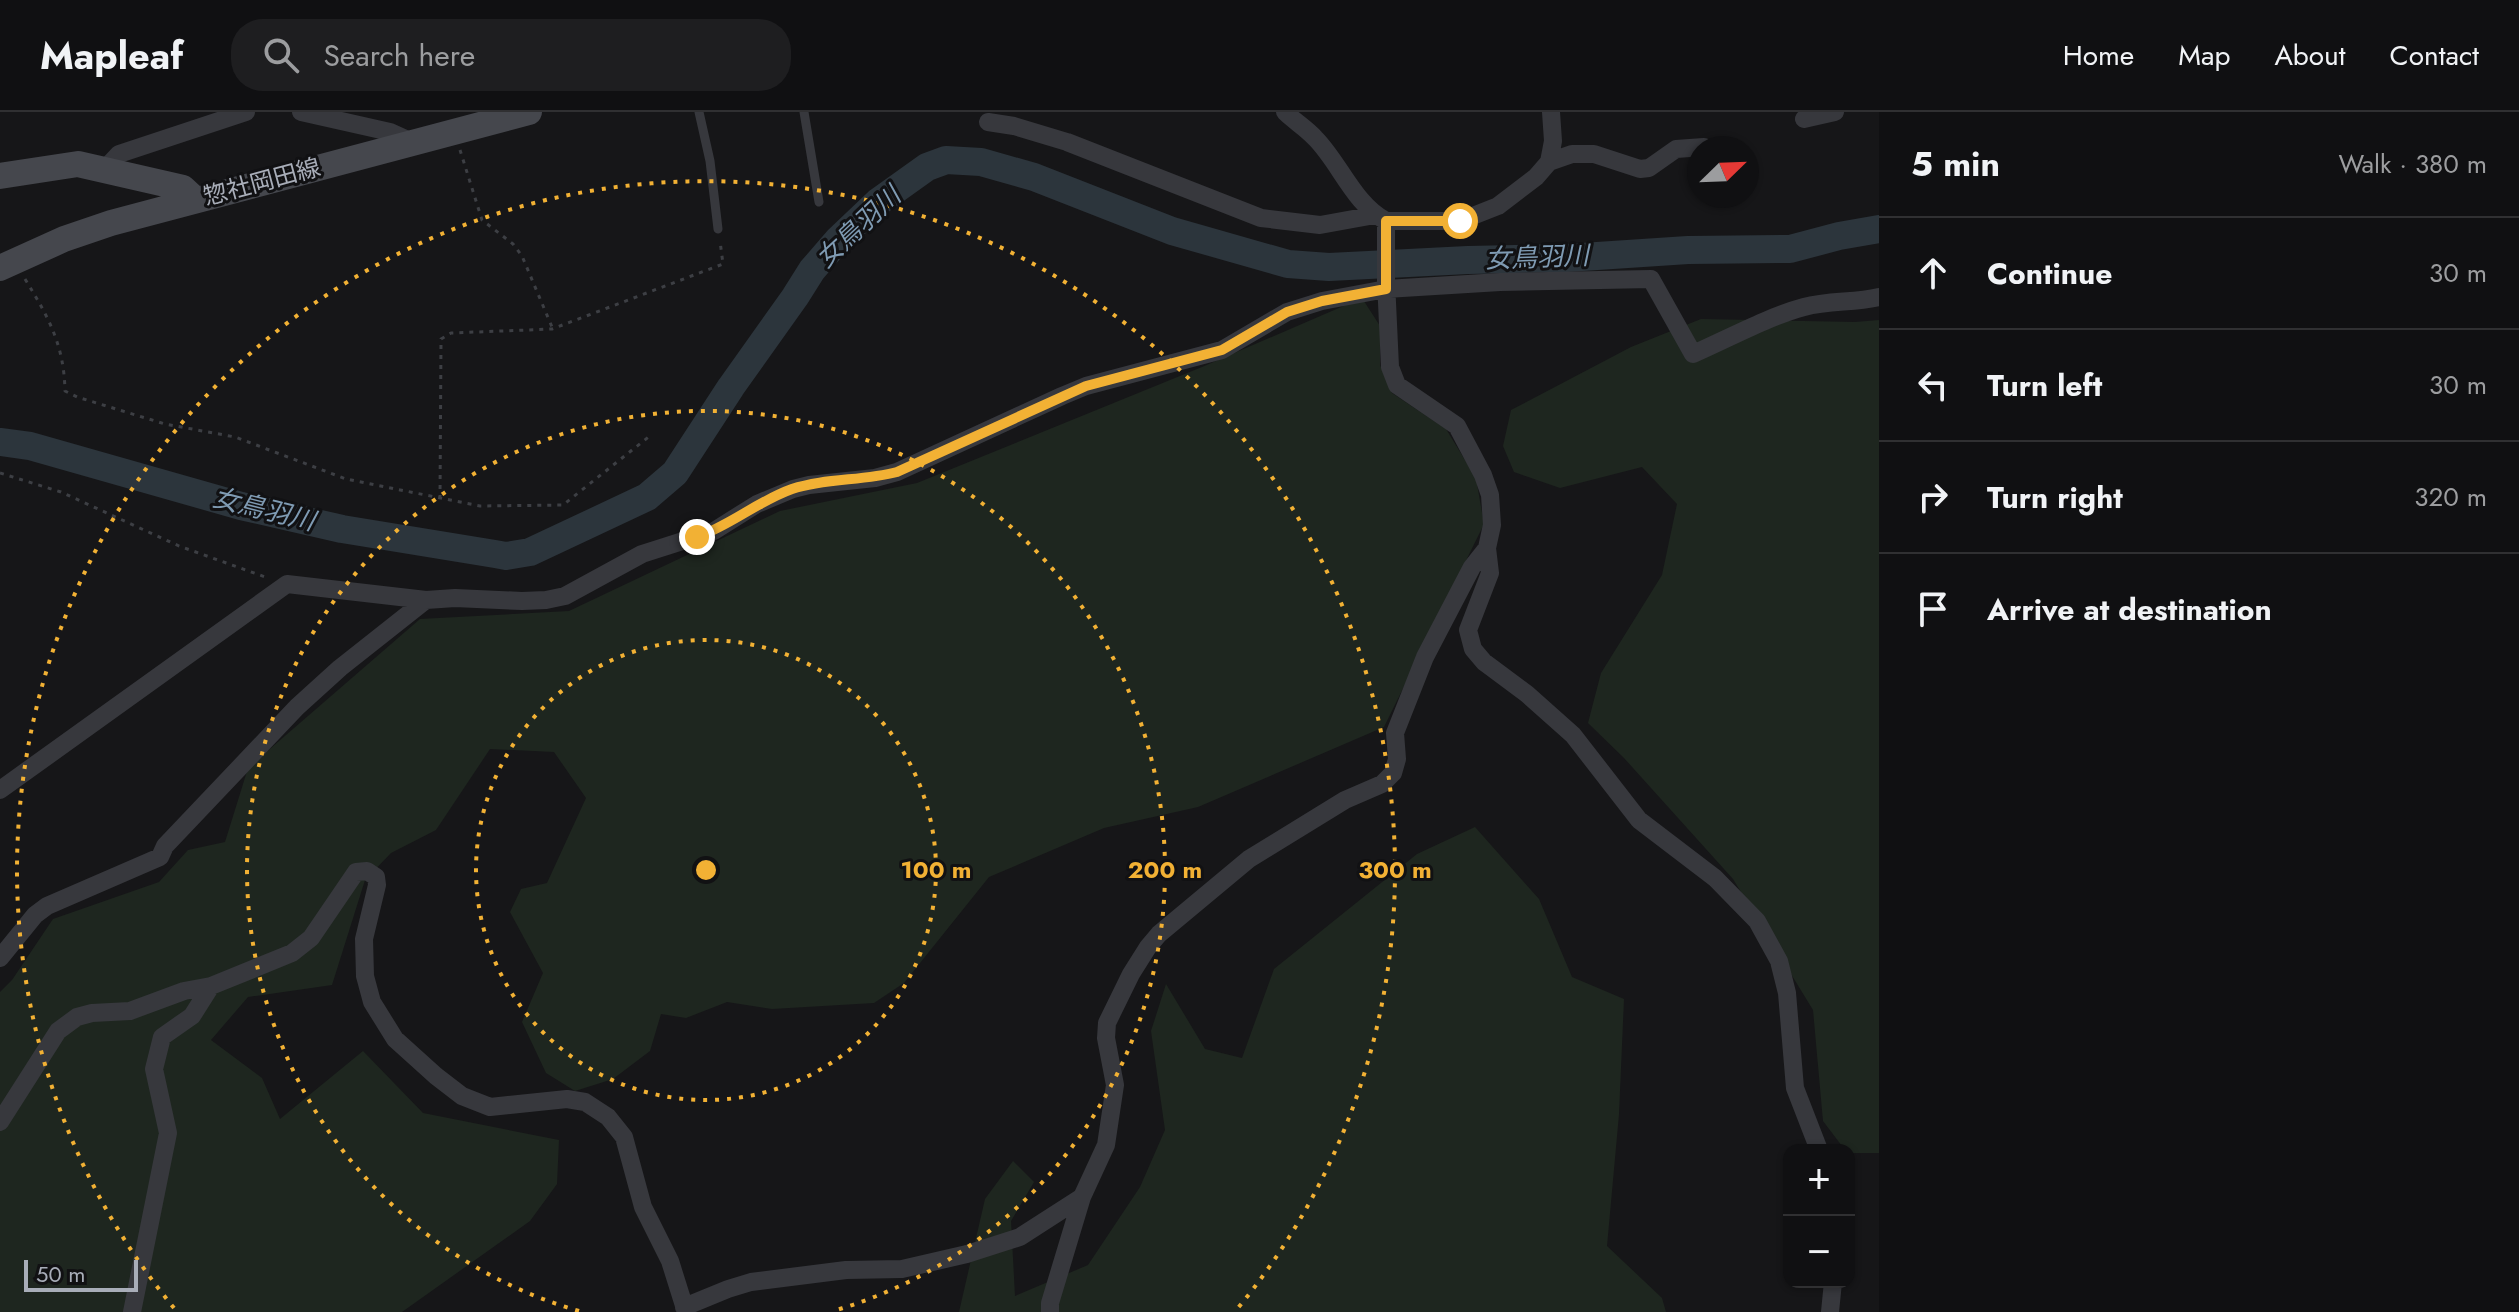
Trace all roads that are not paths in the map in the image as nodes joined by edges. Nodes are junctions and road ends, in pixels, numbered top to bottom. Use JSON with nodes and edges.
{"nodes":[{"id":1,"x":246,"y":112,"type":"edge"},
{"id":2,"x":301,"y":112,"type":"edge"},
{"id":3,"x":529,"y":112,"type":"edge"},
{"id":4,"x":699,"y":112,"type":"edge"},
{"id":5,"x":804,"y":112,"type":"edge"},
{"id":6,"x":1285,"y":112,"type":"edge"},
{"id":7,"x":1551,"y":112,"type":"edge"},
{"id":8,"x":1835,"y":112,"type":"edge"},
{"id":9,"x":1804,"y":119,"type":"dead end"},
{"id":10,"x":988,"y":122,"type":"dead end"},
{"id":11,"x":412,"y":142,"type":"junction"},
{"id":12,"x":1687,"y":148,"type":"edge"},
{"id":13,"x":1549,"y":162,"type":"junction"},
{"id":14,"x":105,"y":169,"type":"junction"},
{"id":15,"x":0,"y":176,"type":"edge"},
{"id":16,"x":196,"y":200,"type":"junction"},
{"id":17,"x":819,"y":202,"type":"dead end"},
{"id":18,"x":1382,"y":220,"type":"junction"},
{"id":19,"x":718,"y":229,"type":"road end"},
{"id":20,"x":7,"y":264,"type":"edge"},
{"id":21,"x":1386,"y":285,"type":"junction"},
{"id":22,"x":1879,"y":297,"type":"edge"},
{"id":23,"x":1487,"y":548,"type":"junction"},
{"id":24,"x":426,"y":600,"type":"junction"},
{"id":25,"x":0,"y":790,"type":"edge"},
{"id":26,"x":0,"y":958,"type":"edge"},
{"id":27,"x":211,"y":986,"type":"junction"},
{"id":28,"x":0,"y":1122,"type":"edge"},
{"id":29,"x":1817,"y":1144,"type":"edge"},
{"id":30,"x":1082,"y":1197,"type":"junction"},
{"id":31,"x":1832,"y":1288,"type":"edge"},
{"id":32,"x":685,"y":1309,"type":"edge"},
{"id":33,"x":132,"y":1312,"type":"edge"},
{"id":34,"x":1050,"y":1312,"type":"edge"},
{"id":35,"x":1830,"y":1312,"type":"edge"}],
"edges":[{"from":1,"to":14,"type":"street"},
{"from":2,"to":11,"type":"street"},
{"from":3,"to":11,"type":"main road","name":"惣社岡田線"},
{"from":4,"to":19,"type":"lane"},
{"from":5,"to":17,"type":"lane"},
{"from":6,"to":18,"type":"street"},
{"from":7,"to":13,"type":"street"},
{"from":8,"to":9,"type":"street"},
{"from":10,"to":18,"type":"street"},
{"from":11,"to":16,"type":"main road","name":"惣社岡田線"},
{"from":12,"to":13,"type":"street"},
{"from":13,"to":18,"type":"street"},
{"from":14,"to":15,"type":"main road"},
{"from":14,"to":16,"type":"main road"},
{"from":16,"to":20,"type":"main road","name":"惣社岡田線"},
{"from":18,"to":21,"type":"street"},
{"from":21,"to":22,"type":"street"},
{"from":21,"to":23,"type":"street"},
{"from":21,"to":24,"type":"street"},
{"from":23,"to":29,"type":"street"},
{"from":23,"to":30,"type":"street"},
{"from":24,"to":25,"type":"street"},
{"from":24,"to":26,"type":"street"},
{"from":27,"to":28,"type":"street"},
{"from":27,"to":32,"type":"street"},
{"from":27,"to":33,"type":"street"},
{"from":30,"to":32,"type":"street"},
{"from":30,"to":34,"type":"street"},
{"from":31,"to":35,"type":"street"}]}
